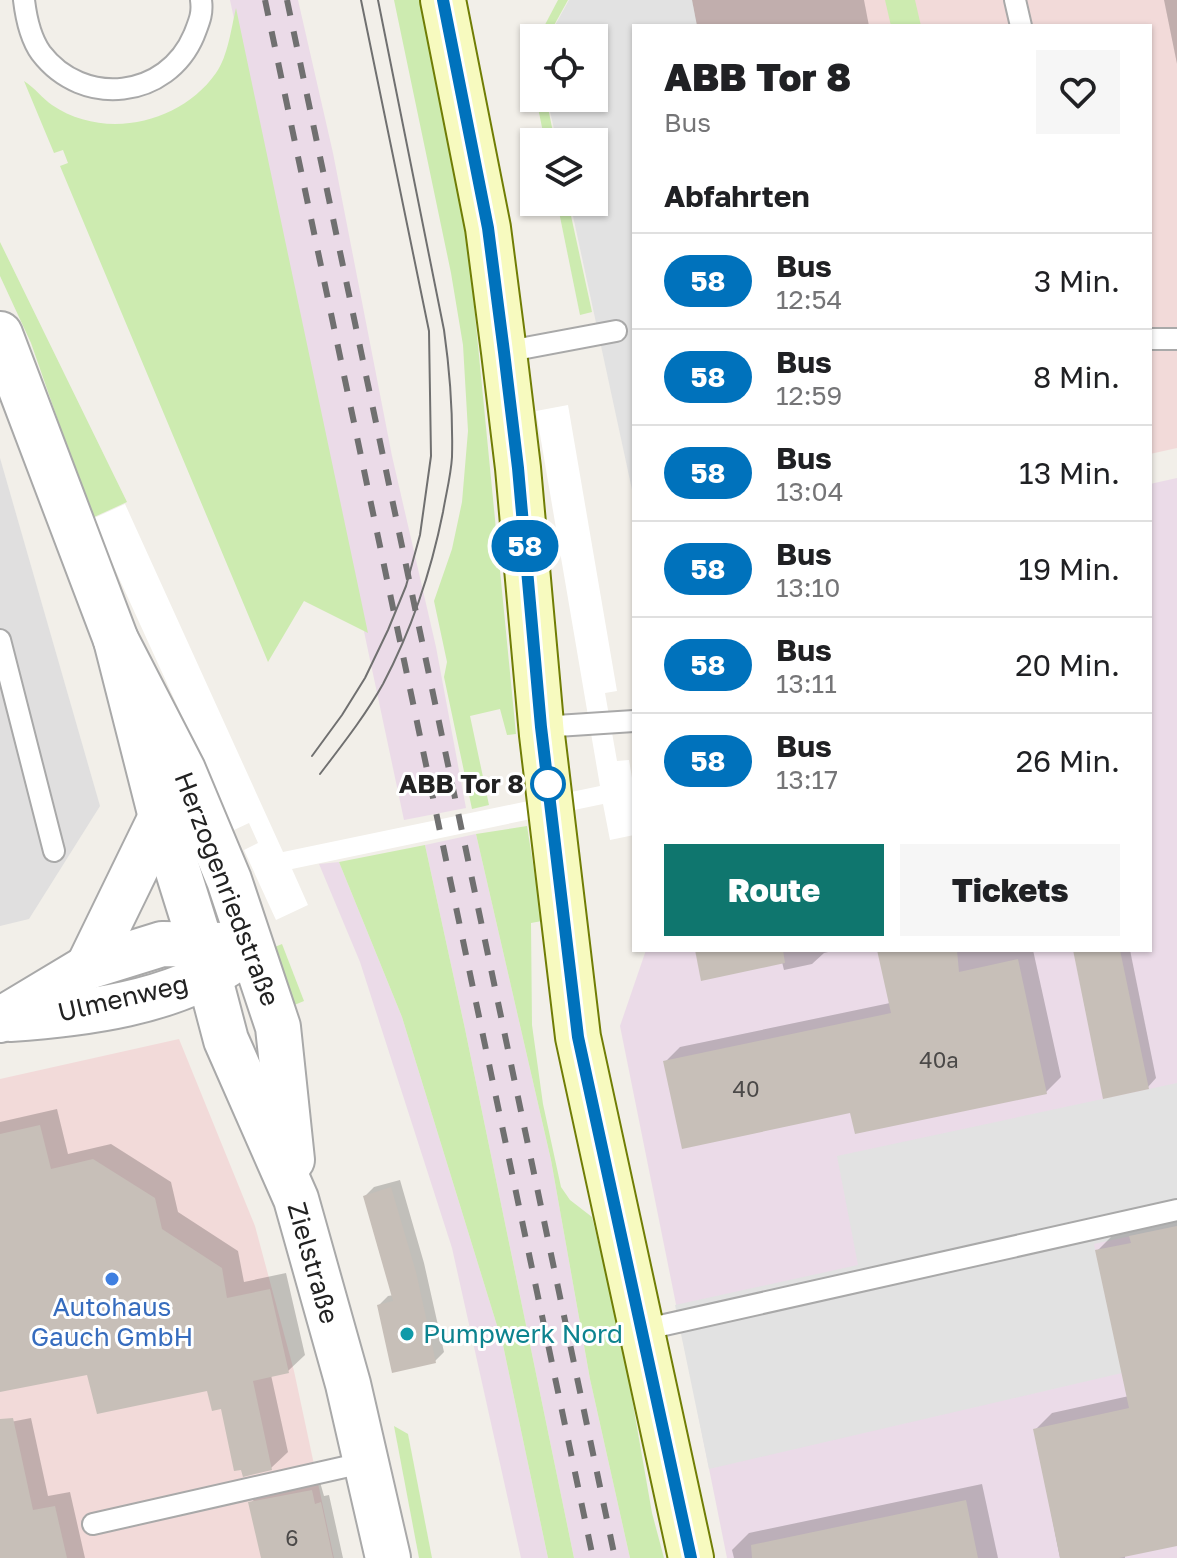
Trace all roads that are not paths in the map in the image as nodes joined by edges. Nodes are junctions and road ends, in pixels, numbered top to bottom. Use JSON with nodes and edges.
{"nodes":[{"id":1,"x":24,"y":0,"type":"edge"},
{"id":2,"x":201,"y":0,"type":"edge"},
{"id":3,"x":443,"y":0,"type":"edge"},
{"id":4,"x":1015,"y":0,"type":"edge"},
{"id":5,"x":1021,"y":24,"type":"edge"},
{"id":6,"x":616,"y":331,"type":"dead end"},
{"id":7,"x":0,"y":334,"type":"edge"},
{"id":8,"x":1152,"y":339,"type":"edge"},
{"id":9,"x":1177,"y":339,"type":"edge"},
{"id":10,"x":504,"y":352,"type":"junction"},
{"id":11,"x":0,"y":640,"type":"edge"},
{"id":12,"x":116,"y":640,"type":"junction"},
{"id":13,"x":632,"y":721,"type":"edge"},
{"id":14,"x":541,"y":727,"type":"junction"},
{"id":15,"x":161,"y":817,"type":"junction"},
{"id":16,"x":54,"y":851,"type":"dead end"},
{"id":17,"x":252,"y":946,"type":"junction"},
{"id":18,"x":205,"y":961,"type":"junction"},
{"id":19,"x":88,"y":967,"type":"junction"},
{"id":20,"x":2,"y":1020,"type":"edge"},
{"id":21,"x":296,"y":1199,"type":"junction"},
{"id":22,"x":1177,"y":1210,"type":"edge"},
{"id":23,"x":642,"y":1330,"type":"junction"},
{"id":24,"x":367,"y":1462,"type":"junction"},
{"id":25,"x":93,"y":1524,"type":"dead end"},
{"id":26,"x":388,"y":1558,"type":"edge"},
{"id":27,"x":691,"y":1558,"type":"edge"}],
"edges":[{"from":1,"to":2,"type":"lane"},
{"from":3,"to":10,"type":"main road"},
{"from":4,"to":5,"type":"lane"},
{"from":6,"to":10,"type":"lane"},
{"from":7,"to":12,"type":"street","name":"Herzogenriedstraße"},
{"from":8,"to":9,"type":"lane"},
{"from":10,"to":14,"type":"main road"},
{"from":11,"to":16,"type":"lane"},
{"from":12,"to":15,"type":"street","name":"Herzogenriedstraße"},
{"from":12,"to":17,"type":"street","name":"Herzogenriedstraße"},
{"from":13,"to":14,"type":"lane"},
{"from":14,"to":23,"type":"main road"},
{"from":15,"to":18,"type":"street","name":"Herzogenriedstraße"},
{"from":15,"to":19,"type":"street"},
{"from":17,"to":18,"type":"street","name":"Ulmenweg"},
{"from":17,"to":21,"type":"street","name":"Herzogenriedstraße"},
{"from":18,"to":19,"type":"street","name":"Ulmenweg"},
{"from":18,"to":20,"type":"street","name":"Ulmenweg"},
{"from":18,"to":21,"type":"street","name":"Zielstraße"},
{"from":19,"to":20,"type":"street","name":"Ulmenweg"},
{"from":21,"to":24,"type":"street","name":"Zielstraße"},
{"from":22,"to":23,"type":"lane"},
{"from":23,"to":27,"type":"main road"},
{"from":24,"to":25,"type":"lane"},
{"from":24,"to":26,"type":"street","name":"Zielstraße"}]}
